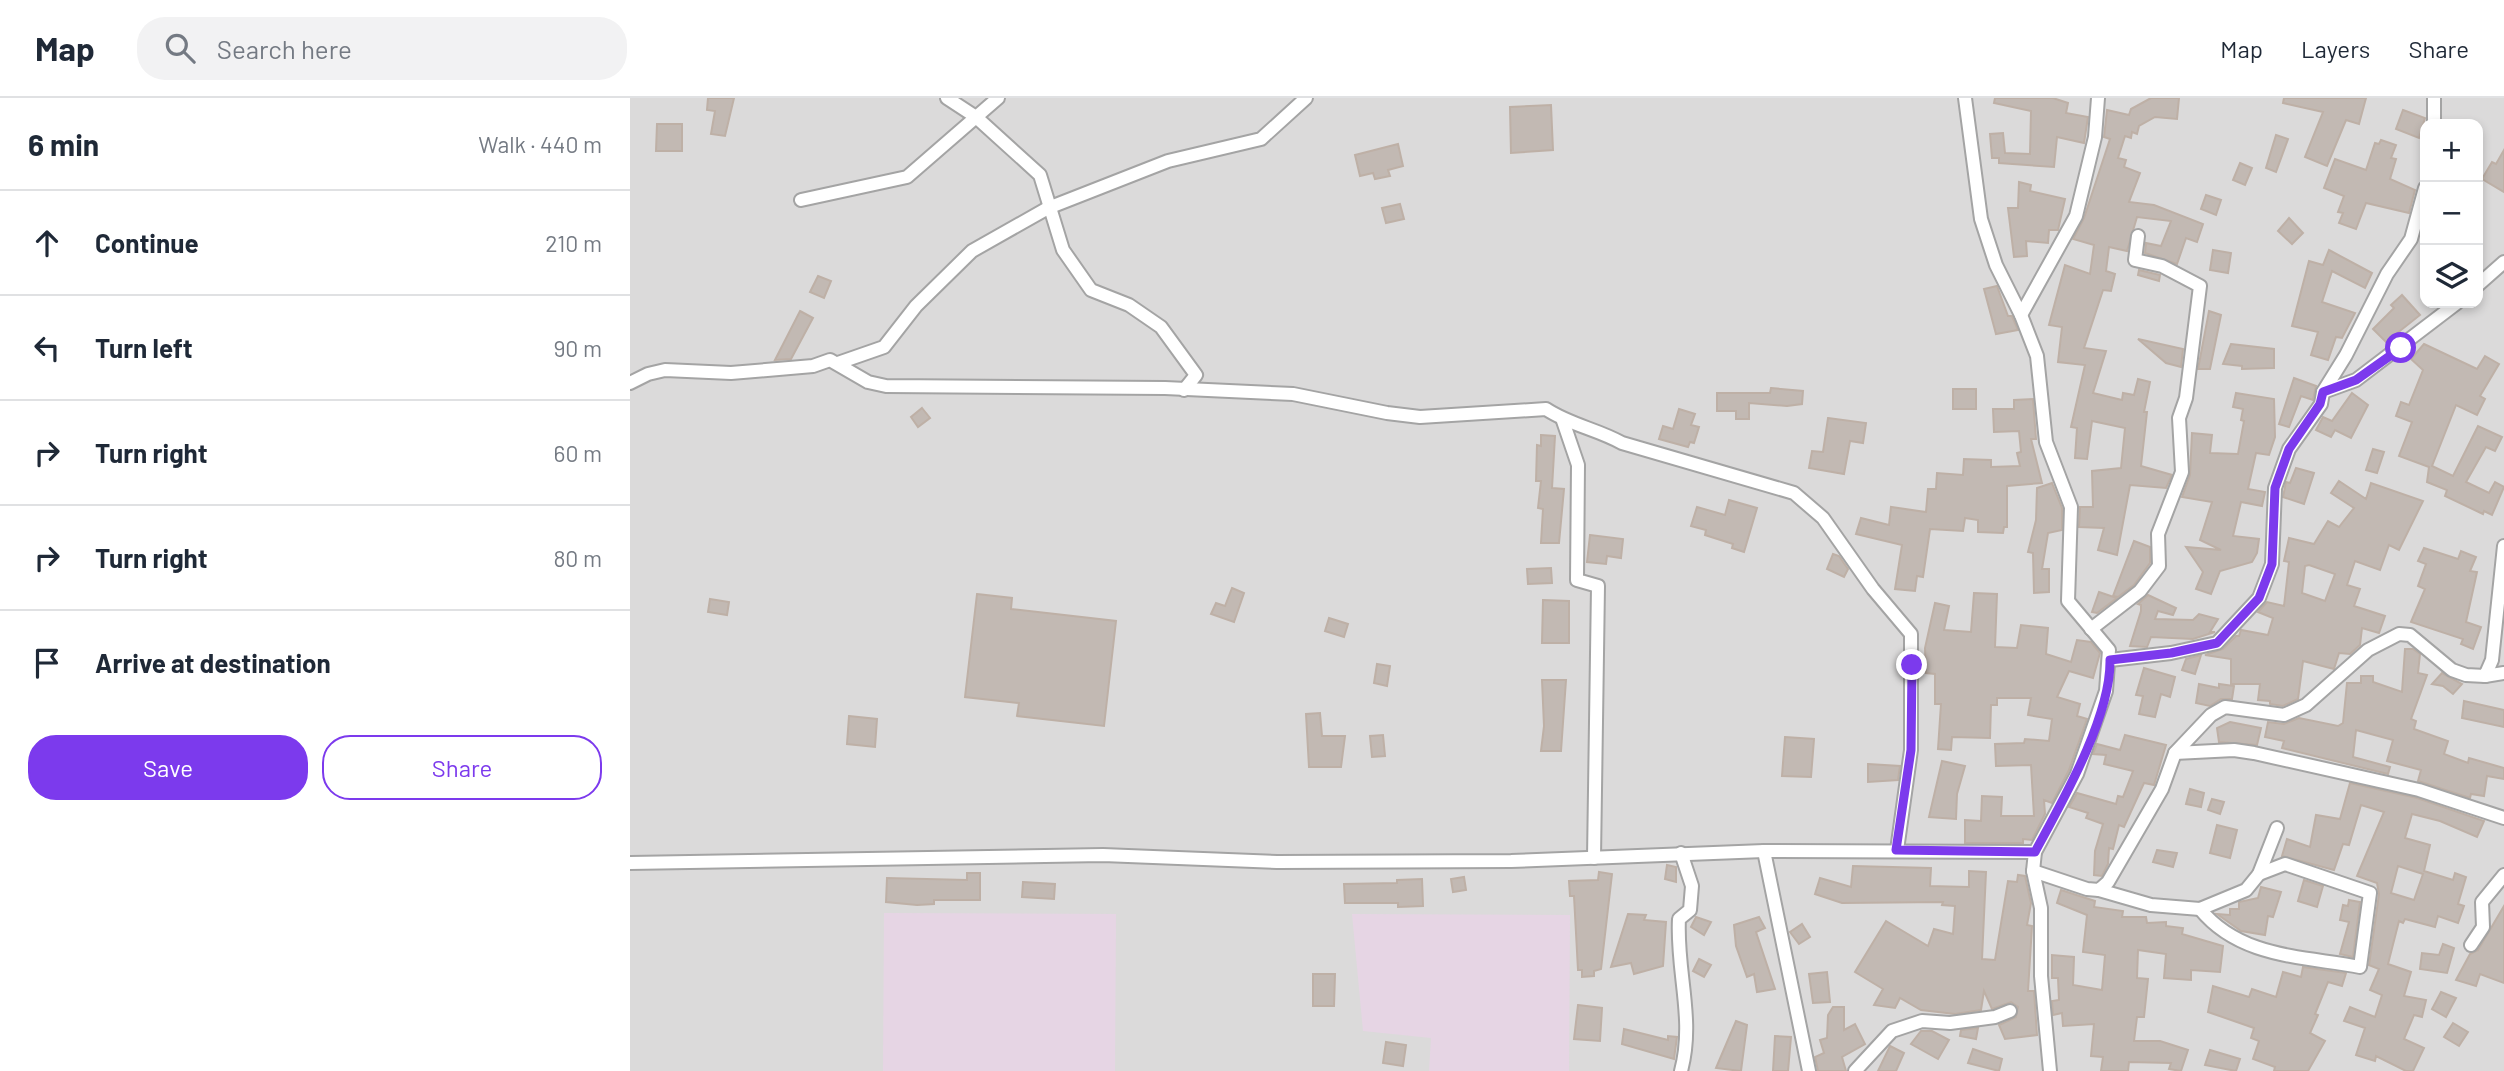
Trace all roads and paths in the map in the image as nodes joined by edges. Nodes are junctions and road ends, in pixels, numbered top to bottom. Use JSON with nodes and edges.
{"nodes":[{"id":1,"x":947,"y":98,"type":"edge"},
{"id":2,"x":998,"y":98,"type":"edge"},
{"id":3,"x":1306,"y":98,"type":"edge"},
{"id":4,"x":1965,"y":98,"type":"edge"},
{"id":5,"x":2098,"y":98,"type":"edge"},
{"id":6,"x":2434,"y":98,"type":"edge"},
{"id":7,"x":976,"y":117,"type":"junction"},
{"id":8,"x":2434,"y":119,"type":"edge"},
{"id":9,"x":801,"y":200,"type":"dead end"},
{"id":10,"x":2420,"y":206,"type":"edge"},
{"id":11,"x":1048,"y":208,"type":"junction"},
{"id":12,"x":2138,"y":236,"type":"dead end"},
{"id":13,"x":2504,"y":261,"type":"edge"},
{"id":14,"x":2483,"y":280,"type":"edge"},
{"id":15,"x":2451,"y":308,"type":"edge"},
{"id":16,"x":2021,"y":315,"type":"junction"},
{"id":17,"x":838,"y":363,"type":"junction"},
{"id":18,"x":630,"y":383,"type":"edge"},
{"id":19,"x":1184,"y":390,"type":"junction"},
{"id":20,"x":2323,"y":392,"type":"junction"},
{"id":21,"x":1563,"y":421,"type":"junction"},
{"id":22,"x":2504,"y":546,"type":"edge"},
{"id":23,"x":2091,"y":629,"type":"junction"},
{"id":24,"x":2110,"y":660,"type":"junction"},
{"id":25,"x":2504,"y":673,"type":"edge"},
{"id":26,"x":2485,"y":676,"type":"junction"},
{"id":27,"x":2175,"y":753,"type":"junction"},
{"id":28,"x":2504,"y":818,"type":"edge"},
{"id":29,"x":2277,"y":828,"type":"dead end"},
{"id":30,"x":1896,"y":850,"type":"junction"},
{"id":31,"x":1764,"y":851,"type":"junction"},
{"id":32,"x":2035,"y":852,"type":"junction"},
{"id":33,"x":1681,"y":853,"type":"junction"},
{"id":34,"x":1594,"y":858,"type":"junction"},
{"id":35,"x":630,"y":863,"type":"edge"},
{"id":36,"x":2033,"y":871,"type":"junction"},
{"id":37,"x":2259,"y":874,"type":"junction"},
{"id":38,"x":2504,"y":875,"type":"edge"},
{"id":39,"x":2099,"y":890,"type":"junction"},
{"id":40,"x":2200,"y":909,"type":"junction"},
{"id":41,"x":2471,"y":945,"type":"dead end"},
{"id":42,"x":2010,"y":1011,"type":"dead end"},
{"id":43,"x":1681,"y":1071,"type":"edge"},
{"id":44,"x":1809,"y":1071,"type":"edge"},
{"id":45,"x":1855,"y":1071,"type":"edge"},
{"id":46,"x":2050,"y":1071,"type":"edge"}],
"edges":[{"from":1,"to":7,"type":"street"},
{"from":2,"to":7,"type":"street"},
{"from":3,"to":11,"type":"street"},
{"from":4,"to":16,"type":"street"},
{"from":5,"to":16,"type":"street"},
{"from":6,"to":8,"type":"street"},
{"from":7,"to":9,"type":"street"},
{"from":7,"to":11,"type":"street"},
{"from":10,"to":20,"type":"street"},
{"from":11,"to":17,"type":"street"},
{"from":11,"to":19,"type":"street"},
{"from":12,"to":23,"type":"street"},
{"from":13,"to":14,"type":"street"},
{"from":15,"to":20,"type":"street"},
{"from":16,"to":23,"type":"street"},
{"from":17,"to":18,"type":"street"},
{"from":17,"to":19,"type":"street"},
{"from":19,"to":21,"type":"street"},
{"from":20,"to":24,"type":"street"},
{"from":21,"to":30,"type":"street"},
{"from":21,"to":34,"type":"street"},
{"from":22,"to":26,"type":"street"},
{"from":23,"to":24,"type":"street"},
{"from":24,"to":32,"type":"street"},
{"from":25,"to":26,"type":"street"},
{"from":26,"to":27,"type":"street"},
{"from":27,"to":28,"type":"street"},
{"from":27,"to":39,"type":"street"},
{"from":29,"to":37,"type":"street"},
{"from":30,"to":31,"type":"street"},
{"from":30,"to":32,"type":"street"},
{"from":31,"to":33,"type":"street"},
{"from":31,"to":44,"type":"street"},
{"from":32,"to":36,"type":"street"},
{"from":33,"to":34,"type":"street"},
{"from":33,"to":43,"type":"street"},
{"from":34,"to":35,"type":"street"},
{"from":36,"to":39,"type":"street"},
{"from":36,"to":46,"type":"street"},
{"from":37,"to":40,"type":"street"},
{"from":37,"to":40,"type":"street"},
{"from":38,"to":41,"type":"street"},
{"from":39,"to":40,"type":"street"},
{"from":42,"to":45,"type":"street"}]}
